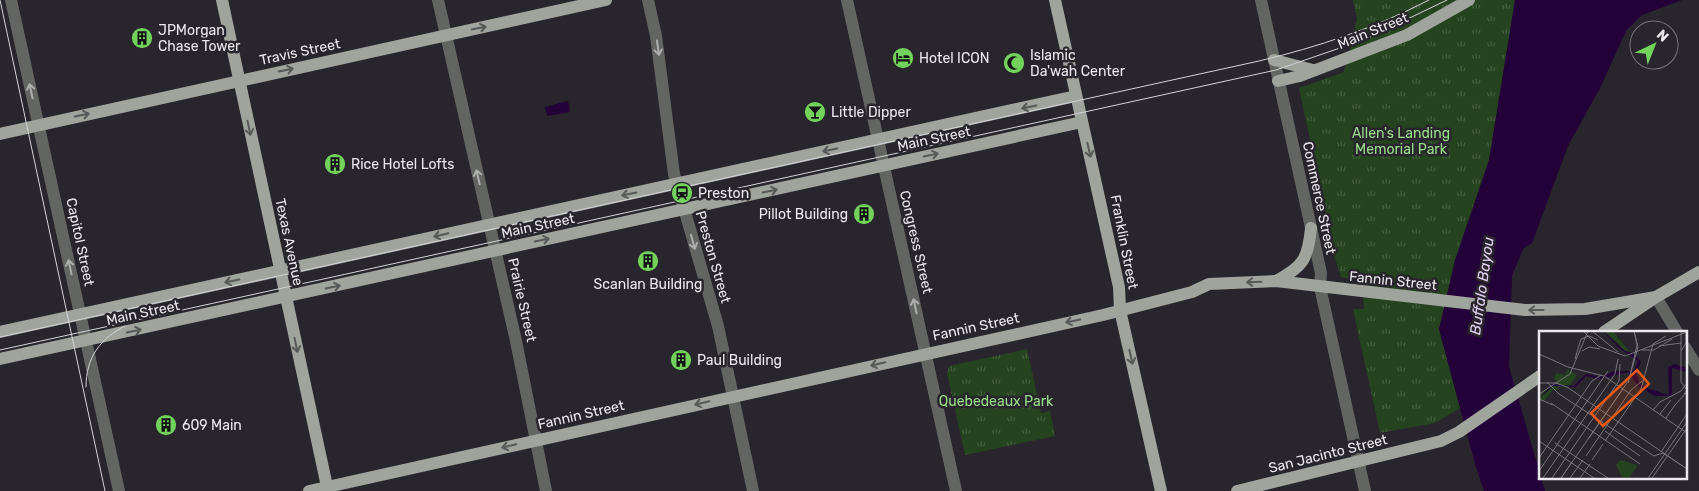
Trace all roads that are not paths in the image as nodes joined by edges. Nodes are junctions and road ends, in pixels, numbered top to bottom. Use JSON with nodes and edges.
{"nodes":[{"id":1,"x":11,"y":0,"type":"edge"},
{"id":2,"x":222,"y":0,"type":"edge"},
{"id":3,"x":438,"y":0,"type":"edge"},
{"id":4,"x":606,"y":0,"type":"edge"},
{"id":5,"x":648,"y":0,"type":"edge"},
{"id":6,"x":846,"y":0,"type":"edge"},
{"id":7,"x":1055,"y":0,"type":"edge"},
{"id":8,"x":1261,"y":0,"type":"edge"},
{"id":9,"x":1469,"y":0,"type":"edge"},
{"id":10,"x":446,"y":35,"type":"junction"},
{"id":11,"x":1274,"y":60,"type":"junction"},
{"id":12,"x":1316,"y":69,"type":"junction"},
{"id":13,"x":238,"y":81,"type":"junction"},
{"id":14,"x":1278,"y":81,"type":"junction"},
{"id":15,"x":1076,"y":96,"type":"junction"},
{"id":16,"x":1082,"y":122,"type":"junction"},
{"id":17,"x":38,"y":125,"type":"junction"},
{"id":18,"x":0,"y":134,"type":"edge"},
{"id":19,"x":878,"y":140,"type":"junction"},
{"id":20,"x":883,"y":166,"type":"junction"},
{"id":21,"x":676,"y":184,"type":"junction"},
{"id":22,"x":684,"y":210,"type":"junction"},
{"id":23,"x":489,"y":225,"type":"junction"},
{"id":24,"x":1311,"y":228,"type":"junction"},
{"id":25,"x":495,"y":251,"type":"junction"},
{"id":26,"x":280,"y":271,"type":"junction"},
{"id":27,"x":1699,"y":272,"type":"edge"},
{"id":28,"x":1276,"y":281,"type":"junction"},
{"id":29,"x":1320,"y":287,"type":"junction"},
{"id":30,"x":286,"y":297,"type":"junction"},
{"id":31,"x":1656,"y":297,"type":"junction"},
{"id":32,"x":1120,"y":310,"type":"junction"},
{"id":33,"x":80,"y":315,"type":"junction"},
{"id":34,"x":1605,"y":331,"type":"edge"},
{"id":35,"x":1675,"y":331,"type":"edge"},
{"id":36,"x":0,"y":332,"type":"edge"},
{"id":37,"x":86,"y":341,"type":"junction"},
{"id":38,"x":1686,"y":349,"type":"edge"},
{"id":39,"x":925,"y":353,"type":"junction"},
{"id":40,"x":0,"y":359,"type":"edge"},
{"id":41,"x":1699,"y":370,"type":"edge"},
{"id":42,"x":1539,"y":377,"type":"edge"},
{"id":43,"x":735,"y":396,"type":"junction"},
{"id":44,"x":535,"y":440,"type":"junction"},
{"id":45,"x":1358,"y":462,"type":"junction"},
{"id":46,"x":328,"y":489,"type":"edge"},
{"id":47,"x":119,"y":491,"type":"edge"},
{"id":48,"x":310,"y":491,"type":"edge"},
{"id":49,"x":546,"y":491,"type":"edge"},
{"id":50,"x":753,"y":491,"type":"edge"},
{"id":51,"x":956,"y":491,"type":"edge"},
{"id":52,"x":1161,"y":491,"type":"edge"},
{"id":53,"x":1237,"y":491,"type":"edge"},
{"id":54,"x":1364,"y":491,"type":"edge"}],
"edges":[{"from":17,"to":1,"type":"street","name":"Capitol Street","one_way":true},
{"from":2,"to":13,"type":"main road","name":"Texas Avenue"},
{"from":3,"to":10,"type":"street","name":"Prairie Street"},
{"from":10,"to":4,"type":"main road","name":"Travis Street","one_way":true},
{"from":5,"to":21,"type":"street","name":"Preston Street","one_way":true},
{"from":6,"to":19,"type":"street","name":"Congress Street"},
{"from":7,"to":15,"type":"main road","name":"Franklin Street"},
{"from":8,"to":11,"type":"street","name":"Commerce Street"},
{"from":9,"to":12,"type":"main road","name":"Main Street"},
{"from":13,"to":10,"type":"main road","name":"Travis Street","one_way":true},
{"from":23,"to":10,"type":"street","name":"Prairie Street","one_way":true},
{"from":11,"to":12,"type":"main road"},
{"from":11,"to":14,"type":"street","name":"Commerce Street"},
{"from":12,"to":14,"type":"main road","name":"Main Street"},
{"from":17,"to":13,"type":"main road","name":"Travis Street","one_way":true},
{"from":13,"to":26,"type":"main road","name":"Texas Avenue","one_way":true},
{"from":14,"to":24,"type":"street","name":"Commerce Street"},
{"from":15,"to":16,"type":"main road","name":"Franklin Street"},
{"from":15,"to":19,"type":"main road","name":"Main Street","one_way":true},
{"from":20,"to":16,"type":"main road","name":"Main Street","one_way":true},
{"from":16,"to":32,"type":"main road","name":"Franklin Street","one_way":true},
{"from":17,"to":18,"type":"main road","name":"Travis Street"},
{"from":33,"to":17,"type":"street","name":"Capitol Street","one_way":true},
{"from":19,"to":20,"type":"street","name":"Congress Street"},
{"from":19,"to":21,"type":"main road","name":"Main Street","one_way":true},
{"from":22,"to":20,"type":"main road","name":"Main Street","one_way":true},
{"from":39,"to":20,"type":"street","name":"Congress Street","one_way":true},
{"from":21,"to":22,"type":"street","name":"Preston Street"},
{"from":21,"to":23,"type":"main road","name":"Main Street","one_way":true},
{"from":25,"to":22,"type":"main road","name":"Main Street","one_way":true},
{"from":22,"to":43,"type":"street","name":"Preston Street","one_way":true},
{"from":23,"to":25,"type":"street","name":"Prairie Street"},
{"from":23,"to":26,"type":"main road","name":"Main Street","one_way":true},
{"from":24,"to":28,"type":"main road"},
{"from":24,"to":29,"type":"street","name":"Commerce Street"},
{"from":30,"to":25,"type":"main road","name":"Main Street","one_way":true},
{"from":25,"to":44,"type":"street","name":"Prairie Street"},
{"from":26,"to":30,"type":"main road","name":"Texas Avenue"},
{"from":26,"to":33,"type":"main road","name":"Main Street","one_way":true},
{"from":27,"to":31,"type":"main road"},
{"from":28,"to":29,"type":"main road","name":"Fannin Street"},
{"from":28,"to":32,"type":"main road","name":"Fannin Street","one_way":true},
{"from":31,"to":29,"type":"main road","name":"Fannin Street","one_way":true},
{"from":29,"to":45,"type":"street","name":"Commerce Street"},
{"from":37,"to":30,"type":"main road","name":"Main Street","one_way":true},
{"from":30,"to":46,"type":"main road","name":"Texas Avenue","one_way":true},
{"from":31,"to":34,"type":"main road"},
{"from":31,"to":35,"type":"street"},
{"from":32,"to":39,"type":"main road","name":"Fannin Street","one_way":true},
{"from":32,"to":52,"type":"main road","name":"Franklin Street","one_way":true},
{"from":33,"to":36,"type":"main road","name":"Main Street"},
{"from":33,"to":37,"type":"street","name":"Capitol Street"},
{"from":37,"to":40,"type":"main road","name":"Main Street"},
{"from":37,"to":47,"type":"street","name":"Capitol Street"},
{"from":38,"to":41,"type":"street"},
{"from":39,"to":43,"type":"main road","name":"Fannin Street","one_way":true},
{"from":39,"to":51,"type":"street","name":"Congress Street"},
{"from":42,"to":45,"type":"main road","name":"San Jacinto Street"},
{"from":43,"to":44,"type":"main road","name":"Fannin Street","one_way":true},
{"from":43,"to":50,"type":"street","name":"Preston Street"},
{"from":44,"to":46,"type":"main road","name":"Fannin Street","one_way":true},
{"from":44,"to":49,"type":"street","name":"Prairie Street"},
{"from":45,"to":53,"type":"main road","name":"San Jacinto Street"},
{"from":45,"to":54,"type":"street","name":"Commerce Street"},
{"from":46,"to":48,"type":"main road","name":"Fannin Street"}]}
